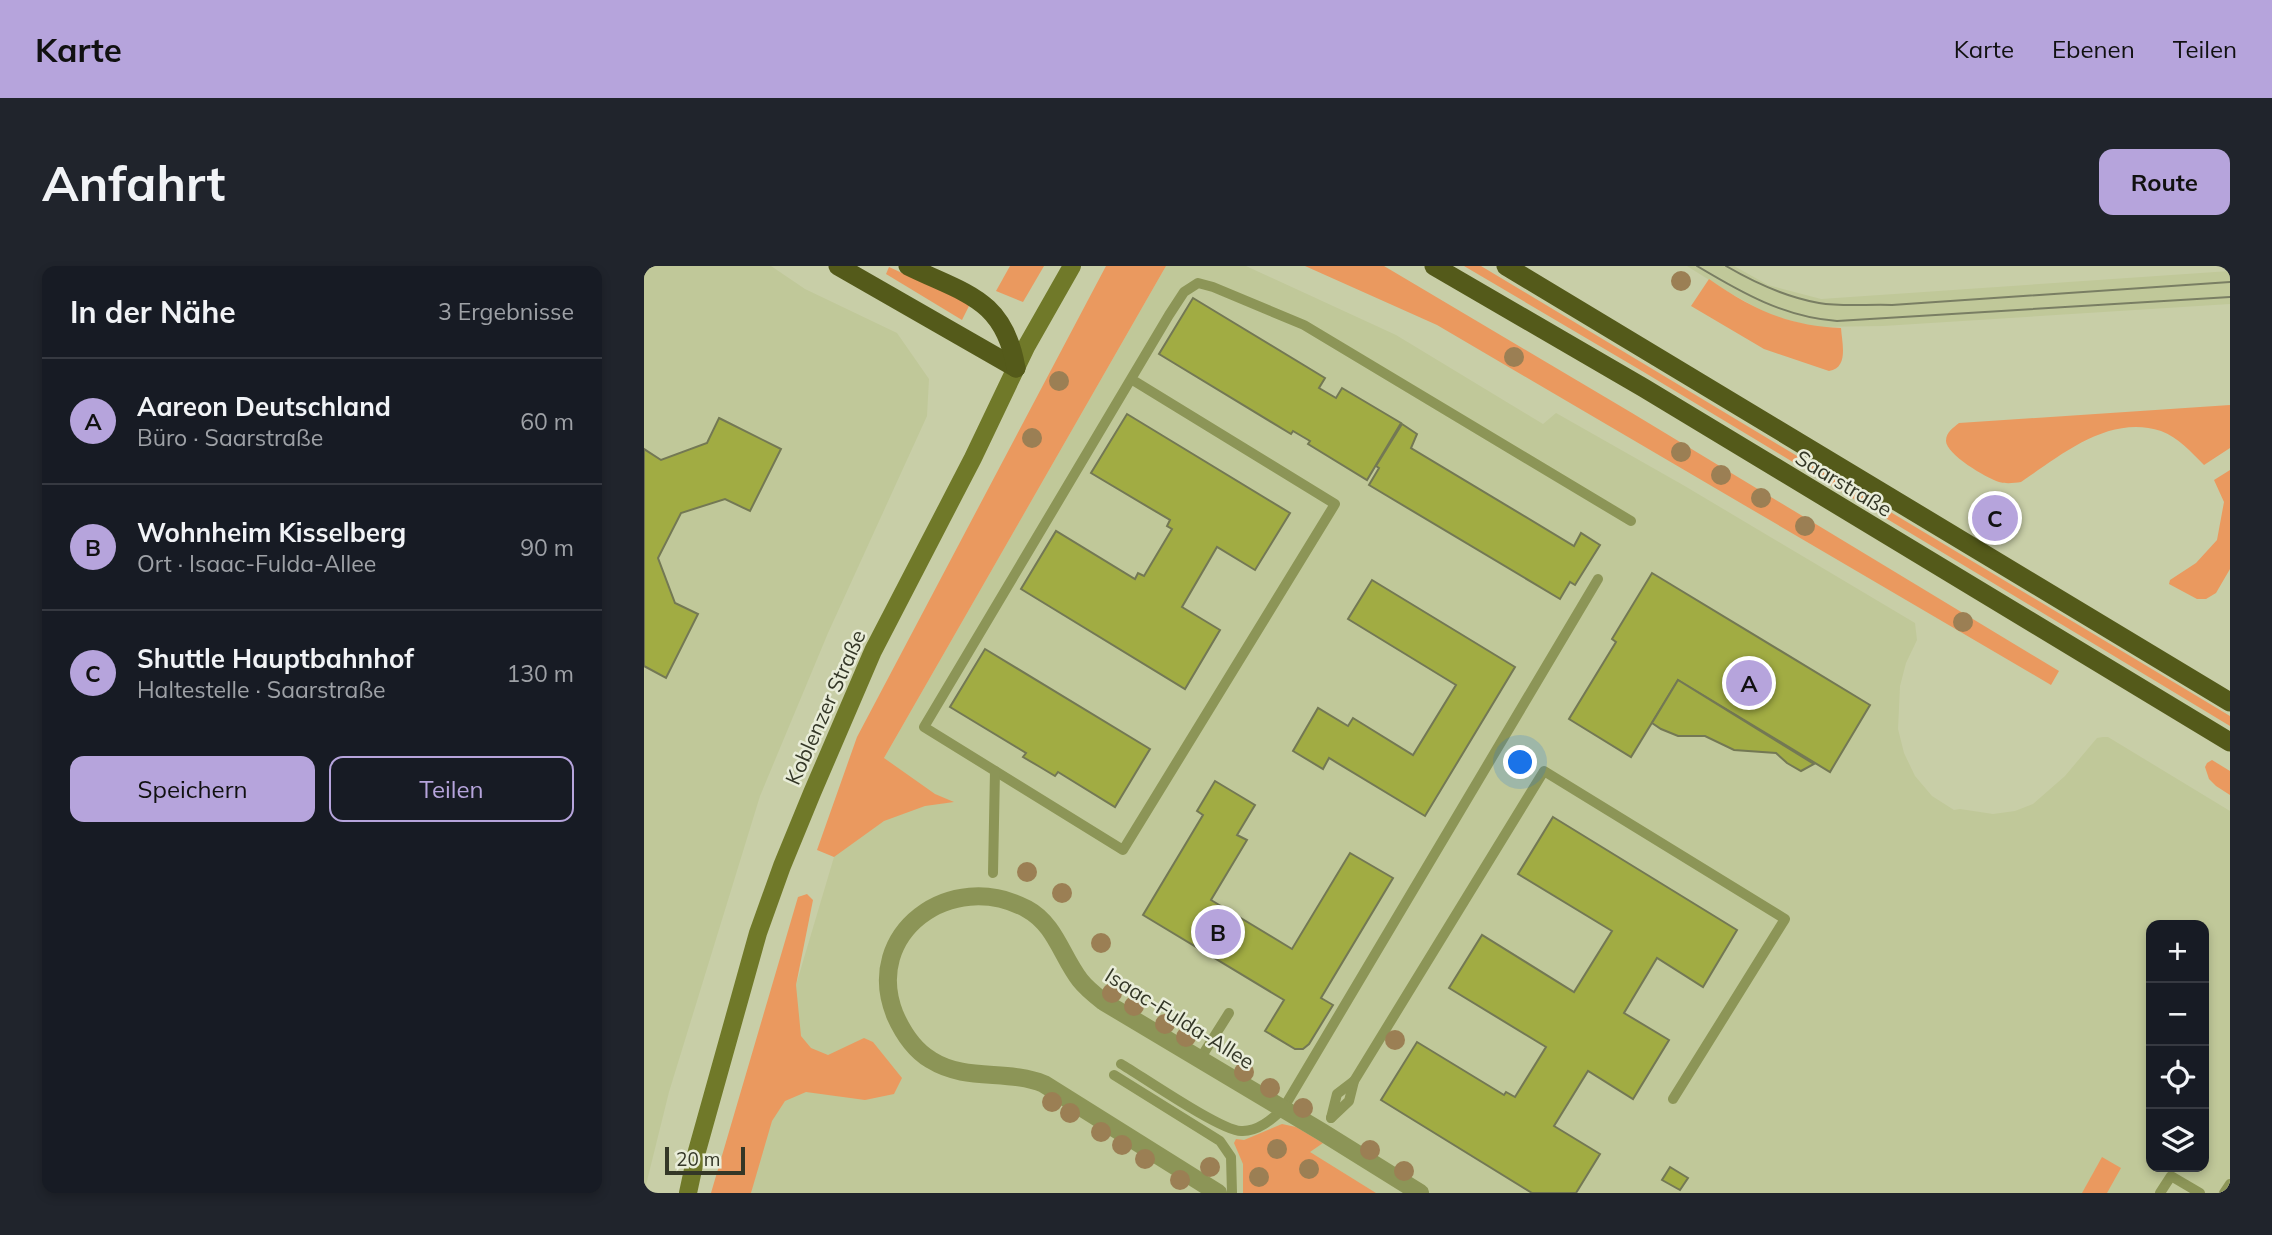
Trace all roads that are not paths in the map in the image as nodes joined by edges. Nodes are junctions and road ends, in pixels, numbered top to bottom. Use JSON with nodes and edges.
{"nodes":[{"id":1,"x":838,"y":266,"type":"edge"},
{"id":2,"x":908,"y":266,"type":"edge"},
{"id":3,"x":1072,"y":266,"type":"edge"},
{"id":4,"x":1434,"y":266,"type":"edge"},
{"id":5,"x":1506,"y":266,"type":"edge"},
{"id":6,"x":1016,"y":368,"type":"junction"},
{"id":7,"x":1131,"y":379,"type":"junction"},
{"id":8,"x":1631,"y":521,"type":"dead end"},
{"id":9,"x":1598,"y":579,"type":"dead end"},
{"id":10,"x":2230,"y":702,"type":"edge"},
{"id":11,"x":2230,"y":742,"type":"edge"},
{"id":12,"x":995,"y":771,"type":"junction"},
{"id":13,"x":993,"y":873,"type":"dead end"},
{"id":14,"x":1229,"y":1013,"type":"dead end"},
{"id":15,"x":1200,"y":1059,"type":"junction"},
{"id":16,"x":1121,"y":1064,"type":"dead end"},
{"id":17,"x":1114,"y":1076,"type":"dead end"},
{"id":18,"x":1673,"y":1099,"type":"dead end"},
{"id":19,"x":1283,"y":1109,"type":"junction"},
{"id":20,"x":1327,"y":1125,"type":"junction"},
{"id":21,"x":2230,"y":1184,"type":"edge"},
{"id":22,"x":688,"y":1193,"type":"edge"},
{"id":23,"x":1218,"y":1193,"type":"edge"},
{"id":24,"x":1232,"y":1193,"type":"edge"},
{"id":25,"x":1420,"y":1193,"type":"edge"},
{"id":26,"x":2160,"y":1193,"type":"edge"},
{"id":27,"x":2200,"y":1193,"type":"edge"},
{"id":28,"x":2224,"y":1193,"type":"edge"}],
"edges":[{"from":1,"to":6,"type":"highway"},
{"from":2,"to":6,"type":"highway"},
{"from":3,"to":6,"type":"main road","name":"Koblenzer Straße"},
{"from":4,"to":11,"type":"highway","name":"Saarstraße"},
{"from":5,"to":10,"type":"highway","name":"Saarstraße"},
{"from":6,"to":22,"type":"main road","name":"Koblenzer Straße"},
{"from":7,"to":8,"type":"lane"},
{"from":7,"to":12,"type":"lane"},
{"from":7,"to":12,"type":"lane"},
{"from":9,"to":19,"type":"lane"},
{"from":12,"to":13,"type":"lane"},
{"from":14,"to":15,"type":"lane"},
{"from":15,"to":19,"type":"street","name":"Isaac-Fulda-Allee"},
{"from":15,"to":23,"type":"street","name":"Isaac-Fulda-Allee"},
{"from":16,"to":19,"type":"lane"},
{"from":17,"to":24,"type":"lane"},
{"from":18,"to":20,"type":"lane"},
{"from":19,"to":20,"type":"street","name":"Isaac-Fulda-Allee"},
{"from":20,"to":25,"type":"street","name":"Isaac-Fulda-Allee"},
{"from":21,"to":28,"type":"lane"},
{"from":26,"to":27,"type":"lane"}]}
